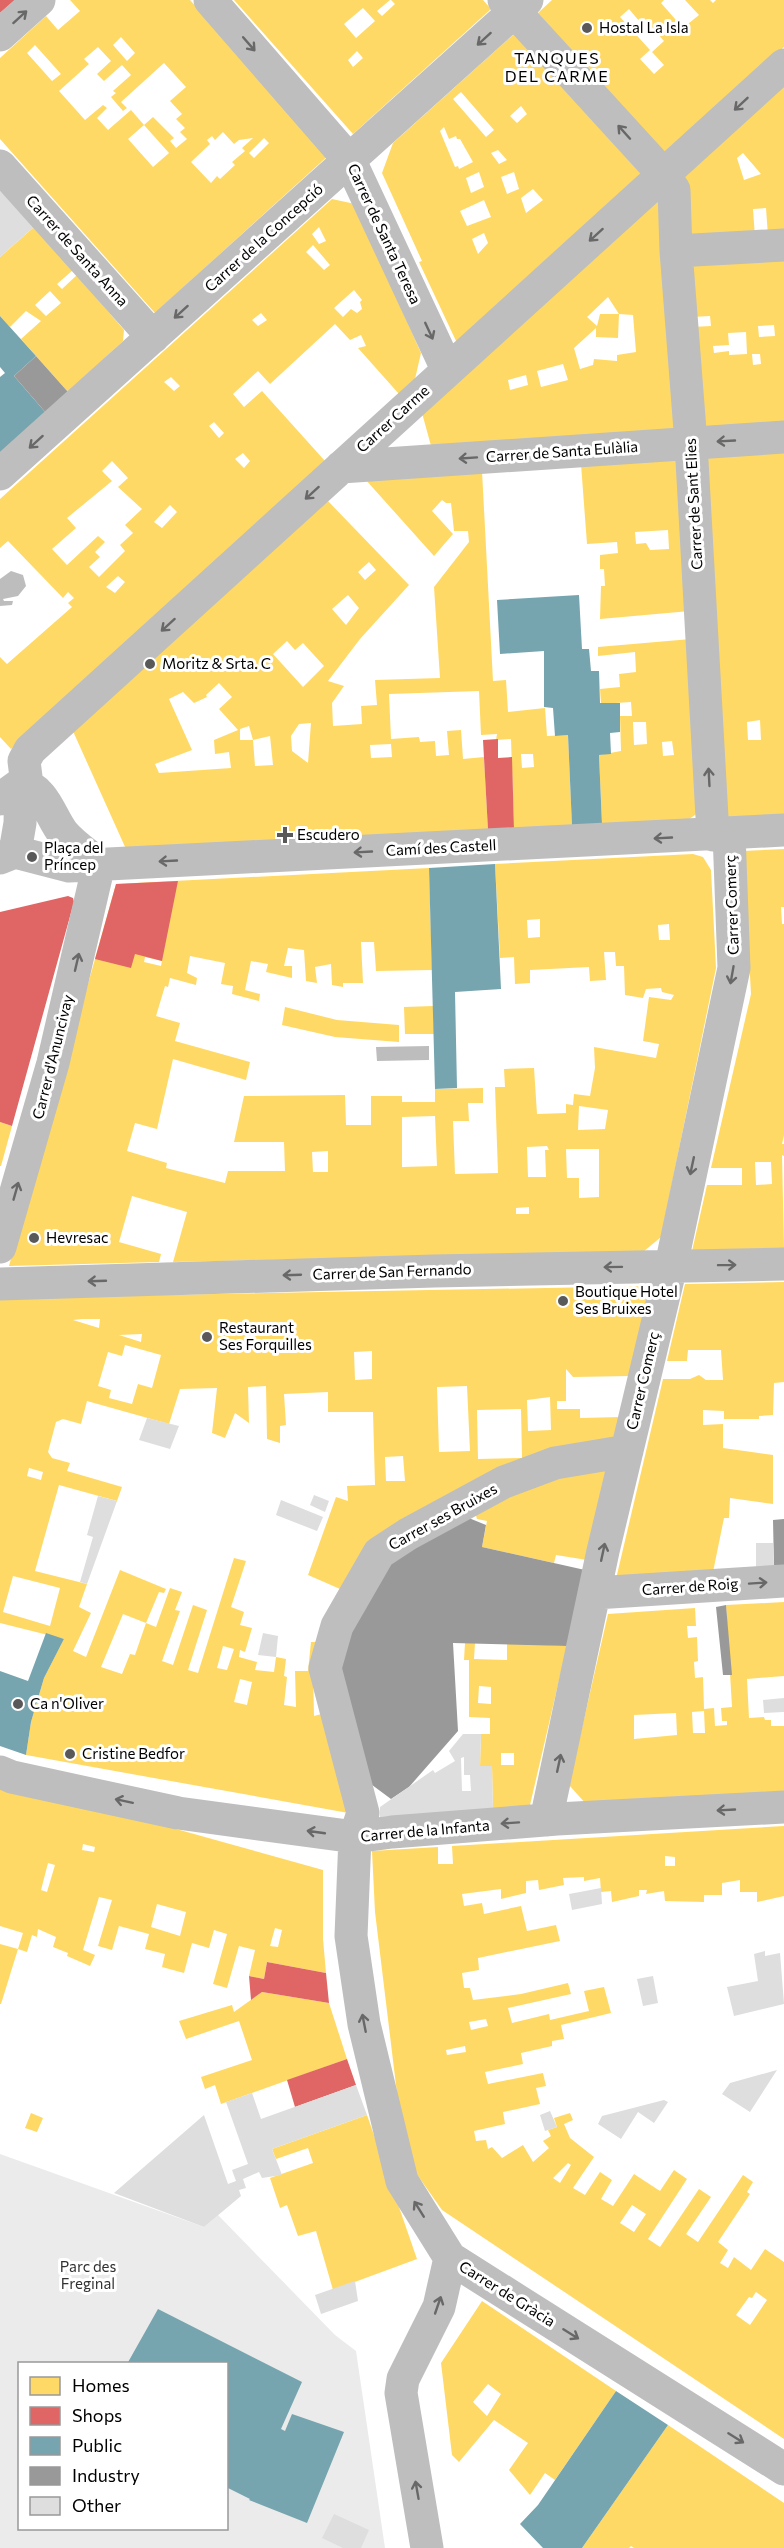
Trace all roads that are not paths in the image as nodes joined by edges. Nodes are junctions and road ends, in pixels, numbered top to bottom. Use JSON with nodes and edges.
{"nodes":[{"id":1,"x":39,"y":0,"type":"edge"},
{"id":2,"x":210,"y":0,"type":"edge"},
{"id":3,"x":515,"y":4,"type":"edge"},
{"id":4,"x":0,"y":35,"type":"edge"},
{"id":5,"x":784,"y":65,"type":"edge"},
{"id":6,"x":350,"y":160,"type":"junction"},
{"id":7,"x":0,"y":166,"type":"edge"},
{"id":8,"x":664,"y":175,"type":"junction"},
{"id":9,"x":784,"y":245,"type":"edge"},
{"id":10,"x":676,"y":251,"type":"junction"},
{"id":11,"x":153,"y":337,"type":"junction"},
{"id":12,"x":447,"y":369,"type":"junction"},
{"id":13,"x":784,"y":437,"type":"edge"},
{"id":14,"x":691,"y":443,"type":"junction"},
{"id":15,"x":340,"y":467,"type":"junction"},
{"id":16,"x":0,"y":474,"type":"edge"},
{"id":17,"x":12,"y":783,"type":"edge"},
{"id":18,"x":784,"y":830,"type":"edge"},
{"id":19,"x":721,"y":834,"type":"junction"},
{"id":20,"x":7,"y":855,"type":"edge"},
{"id":21,"x":99,"y":864,"type":"junction"},
{"id":22,"x":0,"y":1247,"type":"edge"},
{"id":23,"x":784,"y":1264,"type":"edge"},
{"id":24,"x":671,"y":1266,"type":"junction"},
{"id":25,"x":0,"y":1284,"type":"edge"},
{"id":26,"x":627,"y":1451,"type":"junction"},
{"id":27,"x":784,"y":1581,"type":"edge"},
{"id":28,"x":595,"y":1593,"type":"junction"},
{"id":29,"x":0,"y":1772,"type":"edge"},
{"id":30,"x":784,"y":1807,"type":"edge"},
{"id":31,"x":546,"y":1820,"type":"junction"},
{"id":32,"x":355,"y":1837,"type":"junction"},
{"id":33,"x":450,"y":2258,"type":"junction"},
{"id":34,"x":784,"y":2469,"type":"edge"},
{"id":35,"x":427,"y":2548,"type":"edge"}],
"edges":[{"from":4,"to":1,"type":"street","one_way":true},
{"from":2,"to":6,"type":"street","name":"Carrer de Santa Teresa","one_way":true},
{"from":3,"to":6,"type":"street","name":"Carrer de la Concepció","one_way":true},
{"from":8,"to":3,"type":"street","one_way":true},
{"from":5,"to":8,"type":"street","name":"Carrer Carme","one_way":true},
{"from":6,"to":11,"type":"street","name":"Carrer de la Concepció","one_way":true},
{"from":6,"to":12,"type":"street","name":"Carrer de Santa Teresa","one_way":true},
{"from":7,"to":11,"type":"street","name":"Carrer de Santa Anna"},
{"from":8,"to":10,"type":"street","name":"Carrer de Sant Elies"},
{"from":8,"to":12,"type":"street","name":"Carrer Carme","one_way":true},
{"from":9,"to":10,"type":"street"},
{"from":10,"to":14,"type":"street","name":"Carrer de Sant Elies"},
{"from":11,"to":16,"type":"street","name":"Carrer de la Concepció","one_way":true},
{"from":12,"to":15,"type":"street","name":"Carrer Carme"},
{"from":13,"to":14,"type":"street","name":"Carrer de Santa Eulàlia","one_way":true},
{"from":14,"to":15,"type":"street","name":"Carrer de Santa Eulàlia","one_way":true},
{"from":19,"to":14,"type":"street","name":"Carrer de Sant Elies","one_way":true},
{"from":15,"to":17,"type":"street","name":"Carrer Carme","one_way":true},
{"from":17,"to":20,"type":"street","name":"Carrer Carme"},
{"from":17,"to":21,"type":"street"},
{"from":18,"to":19,"type":"street","name":"Camí des Castell"},
{"from":19,"to":21,"type":"street","name":"Camí des Castell","one_way":true},
{"from":19,"to":24,"type":"street","name":"Carrer Comerç","one_way":true},
{"from":20,"to":21,"type":"street","name":"Camí des Castell"},
{"from":22,"to":21,"type":"street","name":"Carrer d'Anuncivay","one_way":true},
{"from":24,"to":23,"type":"street","name":"Carrer de San Fernando","one_way":true},
{"from":24,"to":25,"type":"street","name":"Carrer de San Fernando","one_way":true},
{"from":24,"to":26,"type":"street","name":"Carrer Comerç"},
{"from":28,"to":26,"type":"street","name":"Carrer Comerç","one_way":true},
{"from":26,"to":32,"type":"street","name":"Carrer ses Bruixes"},
{"from":28,"to":27,"type":"street","name":"Carrer de Roig","one_way":true},
{"from":31,"to":28,"type":"street","name":"Carrer Comerç","one_way":true},
{"from":32,"to":29,"type":"street","name":"Carrer de la Infanta","one_way":true},
{"from":30,"to":31,"type":"street","name":"Carrer de la Infanta","one_way":true},
{"from":31,"to":32,"type":"street","name":"Carrer de la Infanta","one_way":true},
{"from":33,"to":32,"type":"street","name":"Carrer de Gràcia","one_way":true},
{"from":33,"to":34,"type":"street","name":"Carrer de Gràcia","one_way":true},
{"from":35,"to":33,"type":"street","one_way":true}]}
